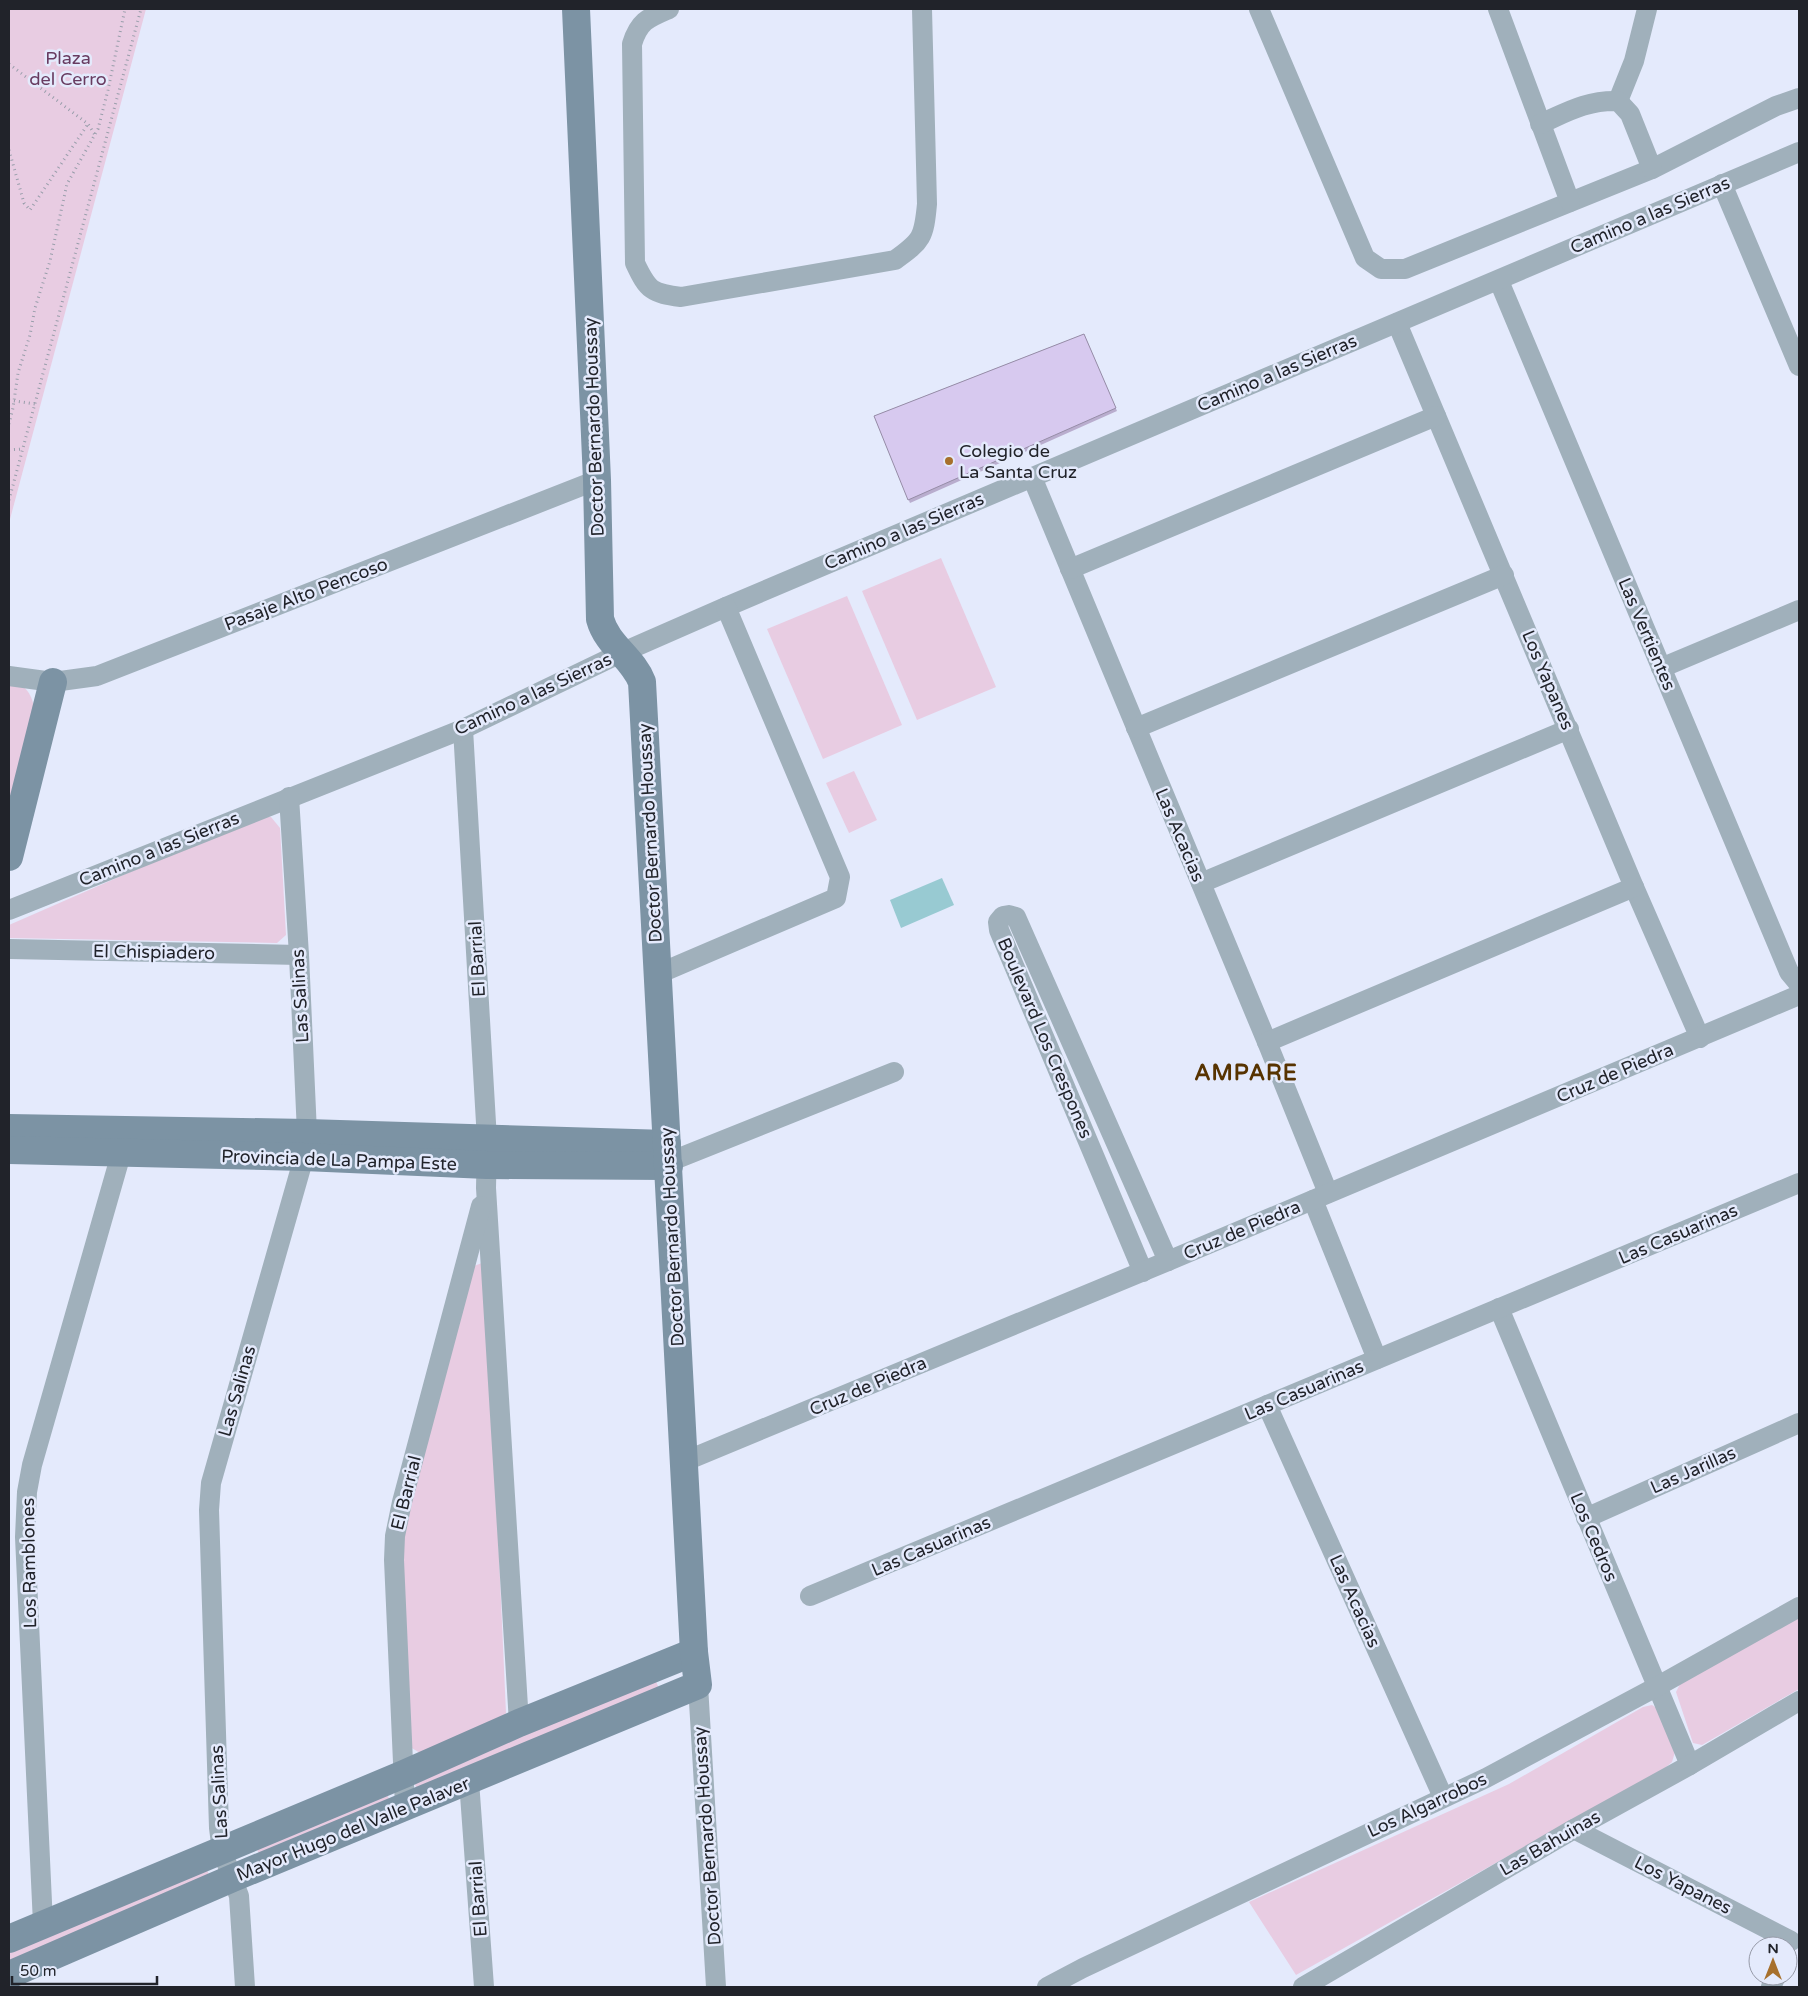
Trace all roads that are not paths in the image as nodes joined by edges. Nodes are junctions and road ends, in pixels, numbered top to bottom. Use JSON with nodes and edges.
{"nodes":[{"id":1,"x":576,"y":9,"type":"edge"},
{"id":2,"x":669,"y":9,"type":"edge"},
{"id":3,"x":922,"y":9,"type":"edge"},
{"id":4,"x":1259,"y":9,"type":"edge"},
{"id":5,"x":1498,"y":9,"type":"edge"},
{"id":6,"x":1647,"y":9,"type":"edge"},
{"id":7,"x":1799,"y":98,"type":"edge"},
{"id":8,"x":1618,"y":101,"type":"junction"},
{"id":9,"x":1540,"y":124,"type":"junction"},
{"id":10,"x":1799,"y":152,"type":"edge"},
{"id":11,"x":1652,"y":169,"type":"junction"},
{"id":12,"x":1722,"y":184,"type":"junction"},
{"id":13,"x":1570,"y":202,"type":"junction"},
{"id":14,"x":1499,"y":281,"type":"junction"},
{"id":15,"x":1397,"y":323,"type":"junction"},
{"id":16,"x":1799,"y":366,"type":"edge"},
{"id":17,"x":1436,"y":416,"type":"junction"},
{"id":18,"x":1032,"y":477,"type":"junction"},
{"id":19,"x":597,"y":480,"type":"junction"},
{"id":20,"x":1070,"y":569,"type":"junction"},
{"id":21,"x":1504,"y":575,"type":"junction"},
{"id":22,"x":726,"y":607,"type":"junction"},
{"id":23,"x":1799,"y":610,"type":"edge"},
{"id":24,"x":620,"y":653,"type":"junction"},
{"id":25,"x":1661,"y":668,"type":"junction"},
{"id":26,"x":9,"y":676,"type":"edge"},
{"id":27,"x":53,"y":682,"type":"junction"},
{"id":28,"x":1136,"y":728,"type":"junction"},
{"id":29,"x":463,"y":729,"type":"junction"},
{"id":30,"x":1569,"y":729,"type":"junction"},
{"id":31,"x":289,"y":797,"type":"junction"},
{"id":32,"x":9,"y":857,"type":"edge"},
{"id":33,"x":1201,"y":883,"type":"junction"},
{"id":34,"x":1634,"y":887,"type":"junction"},
{"id":35,"x":9,"y":910,"type":"edge"},
{"id":36,"x":9,"y":949,"type":"edge"},
{"id":37,"x":299,"y":955,"type":"junction"},
{"id":38,"x":658,"y":974,"type":"junction"},
{"id":39,"x":1799,"y":984,"type":"edge"},
{"id":40,"x":1799,"y":995,"type":"edge"},
{"id":41,"x":1700,"y":1038,"type":"junction"},
{"id":42,"x":1267,"y":1042,"type":"junction"},
{"id":43,"x":894,"y":1072,"type":"dead end"},
{"id":44,"x":9,"y":1128,"type":"edge"},
{"id":45,"x":305,"y":1145,"type":"junction"},
{"id":46,"x":9,"y":1150,"type":"edge"},
{"id":47,"x":121,"y":1154,"type":"junction"},
{"id":48,"x":668,"y":1157,"type":"junction"},
{"id":49,"x":487,"y":1164,"type":"junction"},
{"id":50,"x":1799,"y":1184,"type":"edge"},
{"id":51,"x":1320,"y":1197,"type":"junction"},
{"id":52,"x":1168,"y":1261,"type":"junction"},
{"id":53,"x":1143,"y":1272,"type":"junction"},
{"id":54,"x":1499,"y":1308,"type":"junction"},
{"id":55,"x":1377,"y":1359,"type":"junction"},
{"id":56,"x":1267,"y":1405,"type":"junction"},
{"id":57,"x":1799,"y":1422,"type":"edge"},
{"id":58,"x":683,"y":1462,"type":"junction"},
{"id":59,"x":1586,"y":1518,"type":"junction"},
{"id":60,"x":810,"y":1596,"type":"dead end"},
{"id":61,"x":1799,"y":1607,"type":"edge"},
{"id":62,"x":696,"y":1669,"type":"junction"},
{"id":63,"x":1658,"y":1686,"type":"junction"},
{"id":64,"x":1799,"y":1701,"type":"edge"},
{"id":65,"x":518,"y":1723,"type":"junction"},
{"id":66,"x":1690,"y":1765,"type":"junction"},
{"id":67,"x":404,"y":1774,"type":"junction"},
{"id":68,"x":469,"y":1780,"type":"junction"},
{"id":69,"x":1443,"y":1797,"type":"junction"},
{"id":70,"x":406,"y":1807,"type":"junction"},
{"id":71,"x":1574,"y":1829,"type":"junction"},
{"id":72,"x":222,"y":1851,"type":"junction"},
{"id":73,"x":233,"y":1878,"type":"junction"},
{"id":74,"x":43,"y":1924,"type":"junction"},
{"id":75,"x":1789,"y":1936,"type":"edge"},
{"id":76,"x":9,"y":1939,"type":"edge"},
{"id":77,"x":19,"y":1977,"type":"edge"},
{"id":78,"x":1314,"y":1985,"type":"edge"},
{"id":79,"x":245,"y":1987,"type":"edge"},
{"id":80,"x":484,"y":1987,"type":"edge"},
{"id":81,"x":716,"y":1987,"type":"edge"},
{"id":82,"x":1046,"y":1987,"type":"edge"}],
"edges":[{"from":1,"to":19,"type":"street","name":"Doctor Bernardo Houssay"},
{"from":2,"to":3,"type":"street"},
{"from":4,"to":13,"type":"street"},
{"from":5,"to":9,"type":"street"},
{"from":6,"to":8,"type":"street"},
{"from":7,"to":11,"type":"street"},
{"from":8,"to":9,"type":"street"},
{"from":8,"to":11,"type":"street"},
{"from":9,"to":13,"type":"street"},
{"from":10,"to":12,"type":"street","name":"Camino a las Sierras"},
{"from":11,"to":13,"type":"street"},
{"from":12,"to":14,"type":"street","name":"Camino a las Sierras"},
{"from":12,"to":16,"type":"street"},
{"from":14,"to":15,"type":"street","name":"Camino a las Sierras"},
{"from":14,"to":25,"type":"street","name":"Las Vertientes"},
{"from":15,"to":17,"type":"street","name":"Los Yapanes"},
{"from":15,"to":18,"type":"street","name":"Camino a las Sierras"},
{"from":17,"to":20,"type":"street"},
{"from":17,"to":21,"type":"street","name":"Los Yapanes"},
{"from":18,"to":20,"type":"street","name":"Las Acacias"},
{"from":18,"to":22,"type":"street","name":"Camino a las Sierras"},
{"from":19,"to":24,"type":"street","name":"Doctor Bernardo Houssay"},
{"from":19,"to":27,"type":"street","name":"Pasaje Alto Pencoso"},
{"from":20,"to":28,"type":"street","name":"Las Acacias"},
{"from":21,"to":28,"type":"street"},
{"from":21,"to":30,"type":"street","name":"Los Yapanes"},
{"from":22,"to":24,"type":"street","name":"Camino a las Sierras"},
{"from":22,"to":38,"type":"street"},
{"from":23,"to":25,"type":"street"},
{"from":24,"to":29,"type":"street","name":"Camino a las Sierras"},
{"from":24,"to":38,"type":"street","name":"Doctor Bernardo Houssay"},
{"from":25,"to":39,"type":"street","name":"Las Vertientes"},
{"from":26,"to":27,"type":"street","name":"Pasaje Alto Pencoso"},
{"from":27,"to":32,"type":"street"},
{"from":28,"to":33,"type":"street","name":"Las Acacias"},
{"from":29,"to":31,"type":"street","name":"Camino a las Sierras"},
{"from":29,"to":49,"type":"street","name":"El Barrial"},
{"from":30,"to":33,"type":"street"},
{"from":30,"to":34,"type":"street","name":"Los Yapanes"},
{"from":31,"to":35,"type":"street","name":"Camino a las Sierras"},
{"from":31,"to":37,"type":"street","name":"Las Salinas"},
{"from":33,"to":42,"type":"street","name":"Las Acacias"},
{"from":34,"to":41,"type":"street","name":"Los Yapanes"},
{"from":34,"to":42,"type":"street"},
{"from":36,"to":37,"type":"street","name":"El Chispiadero"},
{"from":37,"to":45,"type":"street","name":"Las Salinas"},
{"from":38,"to":48,"type":"street","name":"Doctor Bernardo Houssay"},
{"from":40,"to":41,"type":"street","name":"Cruz de Piedra"},
{"from":41,"to":51,"type":"street","name":"Cruz de Piedra"},
{"from":42,"to":51,"type":"street","name":"Las Acacias"},
{"from":43,"to":48,"type":"street","name":"Provincia de La Pampa Este"},
{"from":44,"to":45,"type":"street","name":"Provincia de La Pampa Este"},
{"from":45,"to":47,"type":"street","name":"Provincia de La Pampa Este"},
{"from":45,"to":49,"type":"street","name":"Provincia de La Pampa Este"},
{"from":45,"to":72,"type":"street","name":"Las Salinas"},
{"from":46,"to":47,"type":"street","name":"Provincia de La Pampa Este"},
{"from":47,"to":74,"type":"street","name":"Los Ramblones"},
{"from":48,"to":49,"type":"street","name":"Provincia de La Pampa Este"},
{"from":48,"to":58,"type":"street","name":"Doctor Bernardo Houssay"},
{"from":49,"to":65,"type":"street","name":"El Barrial"},
{"from":49,"to":67,"type":"street","name":"El Barrial"},
{"from":50,"to":54,"type":"street","name":"Las Casuarinas"},
{"from":51,"to":52,"type":"street","name":"Cruz de Piedra"},
{"from":51,"to":55,"type":"street","name":"Las Acacias"},
{"from":52,"to":53,"type":"street","name":"Cruz de Piedra"},
{"from":52,"to":53,"type":"street","name":"Boulevard Los Crespones"},
{"from":53,"to":58,"type":"street","name":"Cruz de Piedra"},
{"from":54,"to":55,"type":"street","name":"Las Casuarinas"},
{"from":54,"to":59,"type":"street","name":"Los Cedros"},
{"from":55,"to":56,"type":"street","name":"Las Casuarinas"},
{"from":56,"to":60,"type":"street","name":"Las Casuarinas"},
{"from":56,"to":69,"type":"street","name":"Las Acacias"},
{"from":57,"to":59,"type":"street","name":"Las Jarillas"},
{"from":58,"to":62,"type":"street","name":"Doctor Bernardo Houssay"},
{"from":59,"to":63,"type":"street","name":"Los Cedros"},
{"from":61,"to":63,"type":"street","name":"Los Algarrobos"},
{"from":62,"to":65,"type":"street","name":"Mayor Hugo del Valle Palaver"},
{"from":62,"to":68,"type":"street","name":"Mayor Hugo del Valle Palaver"},
{"from":62,"to":81,"type":"street","name":"Doctor Bernardo Houssay"},
{"from":63,"to":66,"type":"street","name":"Los Cedros"},
{"from":63,"to":69,"type":"street","name":"Los Algarrobos"},
{"from":64,"to":66,"type":"street","name":"Las Bahuinas"},
{"from":65,"to":67,"type":"street","name":"Mayor Hugo del Valle Palaver"},
{"from":66,"to":71,"type":"street","name":"Las Bahuinas"},
{"from":67,"to":70,"type":"street","name":"El Barrial"},
{"from":67,"to":72,"type":"street","name":"Mayor Hugo del Valle Palaver"},
{"from":68,"to":70,"type":"street","name":"Mayor Hugo del Valle Palaver"},
{"from":68,"to":80,"type":"street","name":"El Barrial"},
{"from":69,"to":82,"type":"street","name":"Los Algarrobos"},
{"from":70,"to":73,"type":"street","name":"Mayor Hugo del Valle Palaver"},
{"from":71,"to":75,"type":"street","name":"Los Yapanes"},
{"from":71,"to":78,"type":"street","name":"Las Bahuinas"},
{"from":72,"to":73,"type":"street","name":"Las Salinas"},
{"from":72,"to":74,"type":"street","name":"Mayor Hugo del Valle Palaver"},
{"from":73,"to":77,"type":"street","name":"Mayor Hugo del Valle Palaver"},
{"from":73,"to":79,"type":"street","name":"Las Salinas"},
{"from":74,"to":76,"type":"street","name":"Mayor Hugo del Valle Palaver"}]}
